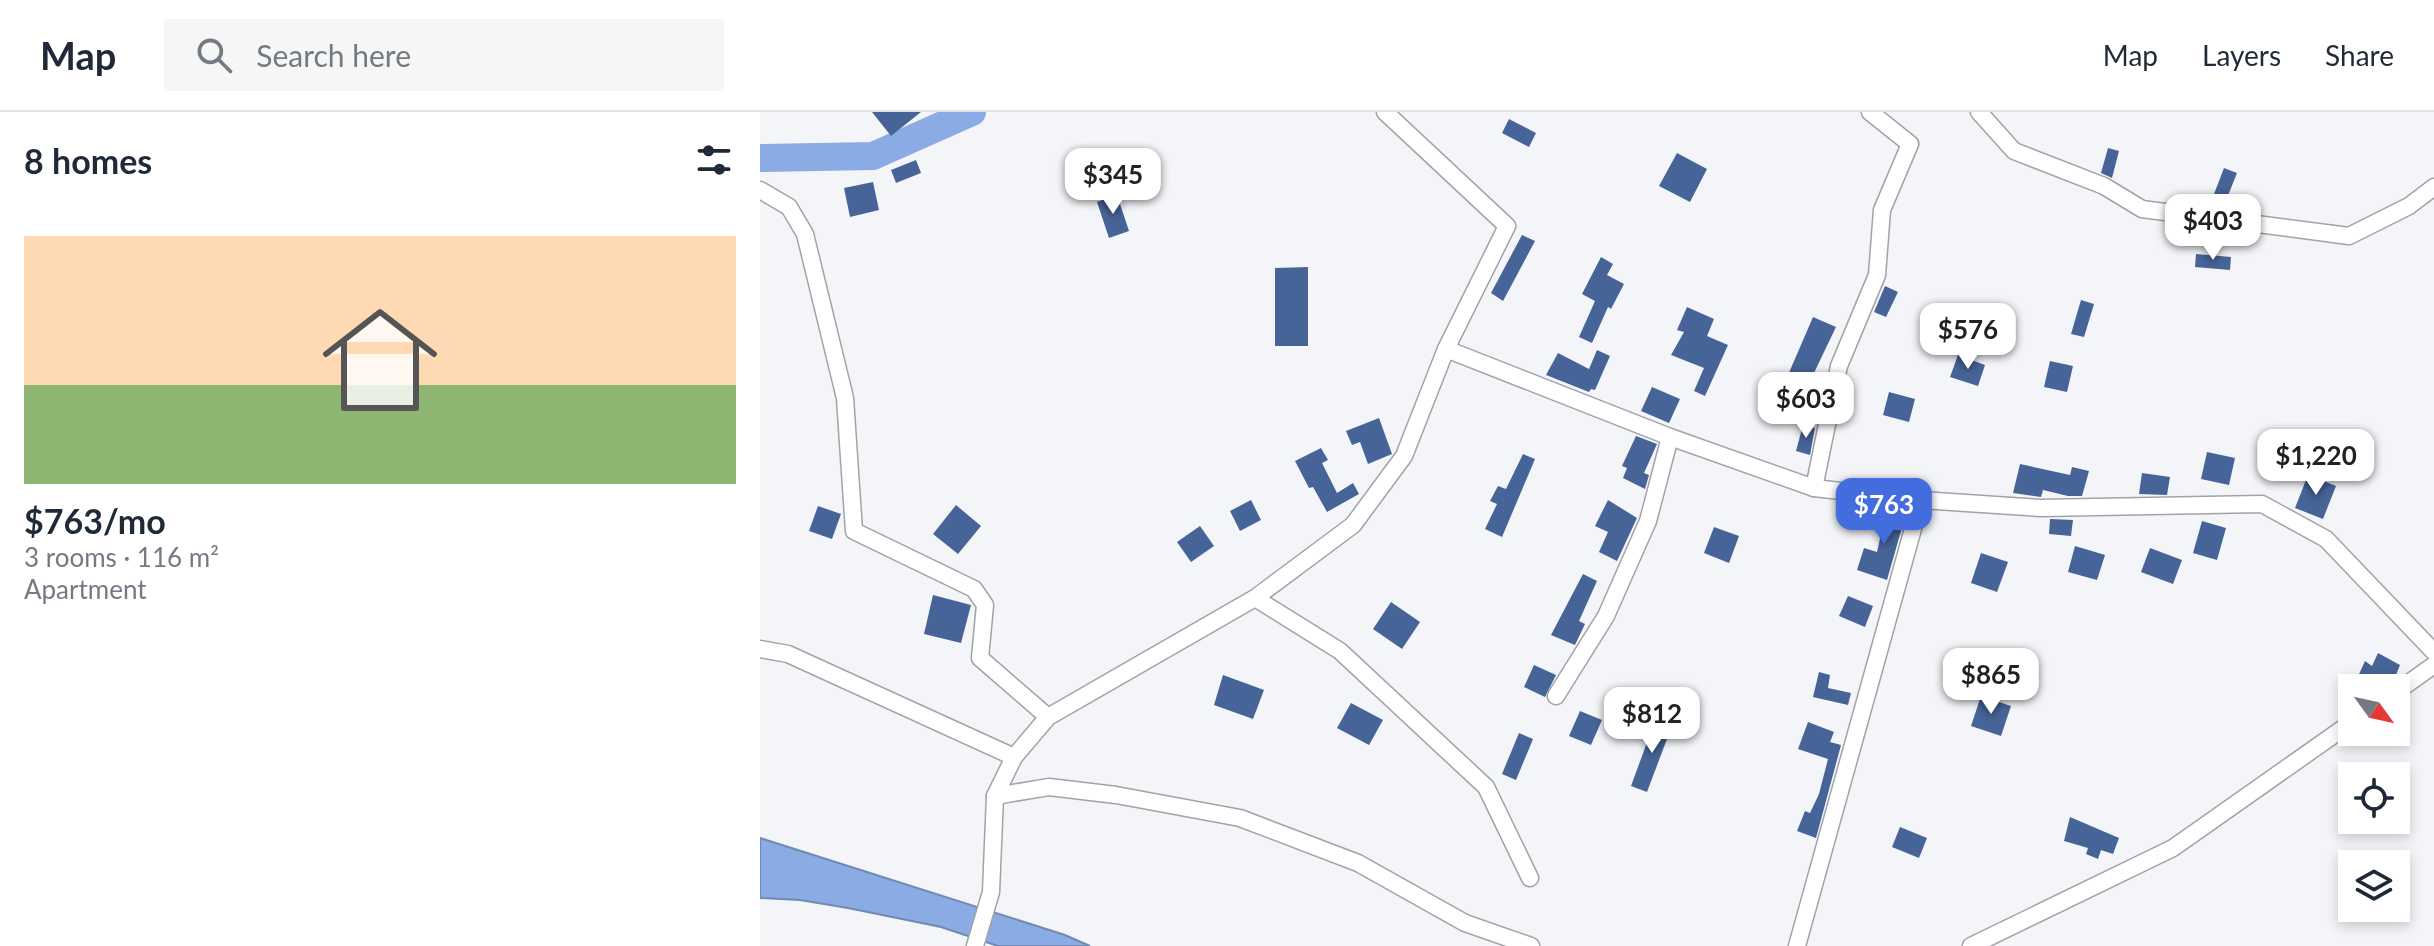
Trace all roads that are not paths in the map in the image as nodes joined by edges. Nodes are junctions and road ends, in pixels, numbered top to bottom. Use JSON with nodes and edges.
{"nodes":[{"id":1,"x":1385,"y":112,"type":"edge"},
{"id":2,"x":1870,"y":112,"type":"edge"},
{"id":3,"x":1979,"y":112,"type":"edge"},
{"id":4,"x":2434,"y":187,"type":"edge"},
{"id":5,"x":760,"y":190,"type":"edge"},
{"id":6,"x":1446,"y":349,"type":"junction"},
{"id":7,"x":1670,"y":437,"type":"junction"},
{"id":8,"x":1814,"y":488,"type":"junction"},
{"id":9,"x":1921,"y":500,"type":"junction"},
{"id":10,"x":1255,"y":598,"type":"junction"},
{"id":11,"x":760,"y":649,"type":"edge"},
{"id":12,"x":2434,"y":652,"type":"edge"},
{"id":13,"x":2434,"y":665,"type":"edge"},
{"id":14,"x":2410,"y":682,"type":"edge"},
{"id":15,"x":1556,"y":696,"type":"dead end"},
{"id":16,"x":1048,"y":717,"type":"junction"},
{"id":17,"x":2338,"y":732,"type":"edge"},
{"id":18,"x":1014,"y":757,"type":"junction"},
{"id":19,"x":995,"y":796,"type":"junction"},
{"id":20,"x":1530,"y":878,"type":"dead end"},
{"id":21,"x":975,"y":946,"type":"edge"},
{"id":22,"x":1531,"y":946,"type":"edge"},
{"id":23,"x":1797,"y":946,"type":"edge"},
{"id":24,"x":1971,"y":946,"type":"edge"}],
"edges":[{"from":1,"to":6,"type":"street"},
{"from":2,"to":8,"type":"street"},
{"from":3,"to":4,"type":"street"},
{"from":5,"to":16,"type":"street"},
{"from":6,"to":7,"type":"street"},
{"from":6,"to":10,"type":"street"},
{"from":7,"to":8,"type":"street"},
{"from":7,"to":15,"type":"street"},
{"from":8,"to":9,"type":"street"},
{"from":9,"to":12,"type":"street"},
{"from":9,"to":23,"type":"street"},
{"from":10,"to":16,"type":"street"},
{"from":10,"to":20,"type":"street"},
{"from":11,"to":18,"type":"street"},
{"from":13,"to":14,"type":"street"},
{"from":16,"to":18,"type":"street"},
{"from":17,"to":24,"type":"street"},
{"from":18,"to":19,"type":"street"},
{"from":19,"to":21,"type":"street"},
{"from":19,"to":22,"type":"street"}]}
